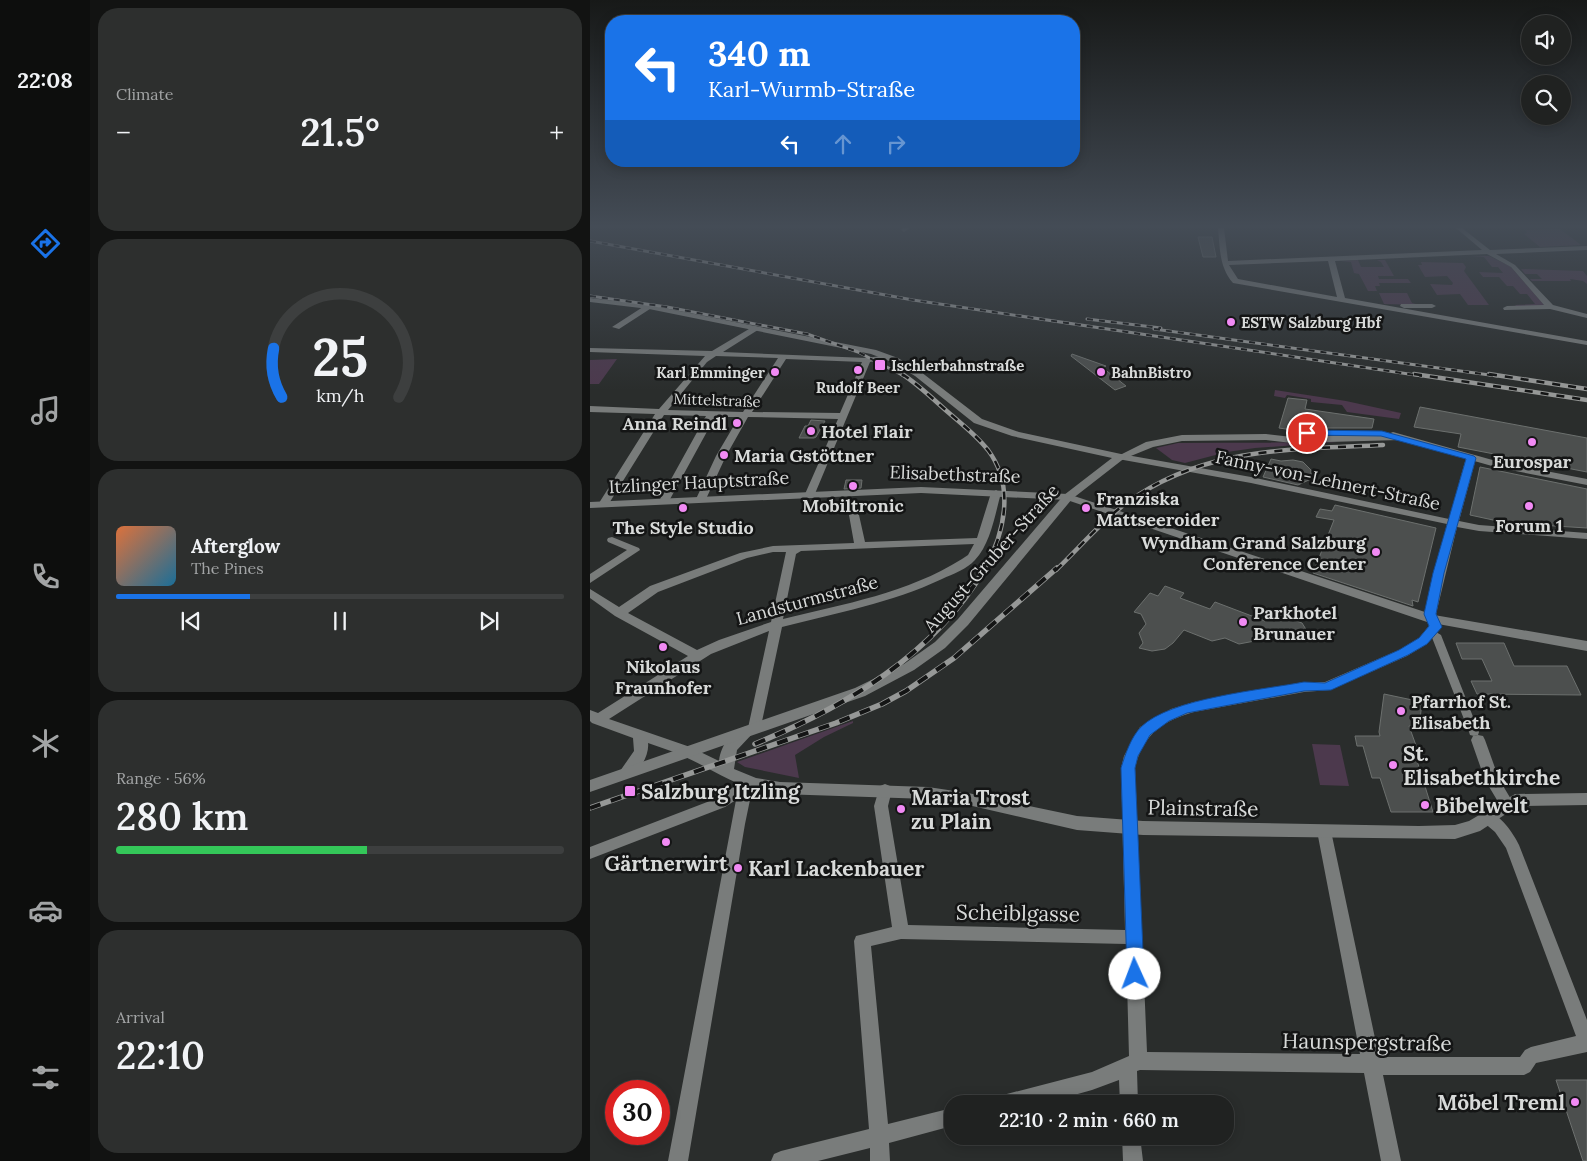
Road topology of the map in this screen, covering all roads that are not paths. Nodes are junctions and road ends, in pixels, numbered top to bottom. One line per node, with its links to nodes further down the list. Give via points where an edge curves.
1 (1233, 282): 5 (street)
2 (1337, 282): 5 (street)
3 (1527, 282): 9 (street)
4 (590, 300): 7 (street, Fanny-von-Lehnert-Straße)
5 (1342, 300): 10 (street)
6 (1432, 306): 10 (street)
7 (649, 307): 12 (street); 13 (street, Fanny-von-Lehnert-Straße)
8 (1507, 308): 9 (street)
9 (1550, 308): 11 (street)
10 (1390, 309): 14 (street)
11 (1587, 316)
12 (616, 327)
13 (757, 328): 16 (street); 18 (street, Fanny-von-Lehnert-Straße)
14 (1587, 343)
15 (590, 350): 16 (street)
16 (715, 354): 17 (street); 20 (street, via 704,360)
17 (784, 356): 18 (street); 22 (street)
18 (870, 357): 23 (street); 25 (street, Fanny-von-Lehnert-Straße, via 887,357 900,363 929,381 978,421 1016,434)
19 (590, 409): 20 (street, Mittelstraße)
20 (661, 412): 21 (street, Mittelstraße); 36 (street)
21 (712, 414): 22 (street, Mittelstraße); 35 (street)
22 (745, 414): 23 (street, Mittelstraße); 34 (street)
23 (843, 416): 32 (street)
24 (1146, 445): 25 (street, August-Gruber-Straße); 26 (street, August-Gruber-Straße, via 1182,438 1266,437 1292,440 1401,437); 27 (street, via 1146,457)
25 (1122, 457): 27 (street, Fanny-von-Lehnert-Straße); 33 (street, August-Gruber-Straße)
26 (1471, 458): 28 (street, August-Gruber-Straße); 39 (street)
27 (1151, 462): 39 (street, Fanny-von-Lehnert-Straße)
28 (1492, 463)
29 (1504, 466): 30 (street)
30 (1587, 482)
31 (996, 493): 32 (street, Elisabethstraße, via 921,490); 33 (street, Elisabethstraße); 42 (street, Landsturmstraße)
32 (810, 494): 34 (street, Itzlinger Hauptstraße)
33 (1068, 497): 48 (street, Elisabethstraße); 54 (street, August-Gruber-Straße, via 963,622 925,656 887,680 860,692)
34 (701, 499): 35 (street, Itzlinger Hauptstraße)
35 (664, 501): 36 (street, Itzlinger Hauptstraße)
36 (604, 503): 37 (street, Itzlinger Hauptstraße)
37 (590, 505)
38 (854, 515): 43 (street)
39 (1452, 523): 40 (street, Fanny-von-Lehnert-Straße); 48 (street, via 1430,614)
40 (1587, 536)
41 (612, 540): 45 (street, via 635,550)
42 (980, 540): 43 (street); 49 (street, Landsturmstraße, via 966,562 928,582 892,596)
43 (860, 545): 44 (street)
44 (798, 548): 47 (street, via 744,555 654,589); 49 (street, via 791,553)
45 (590, 579)
46 (591, 595): 47 (street)
47 (619, 613): 52 (street)
48 (1432, 619): 51 (street, Elisabethstraße); 66 (street, via 1436,627 1423,641 1326,687 1304,687 1185,708 1154,724 1137,743 1128,768)
49 (776, 625): 52 (street, Landsturmstraße, via 750,632); 54 (street)
50 (1436, 635): 56 (street)
51 (1587, 646)
52 (696, 655): 53 (street, Landsturmstraße)
53 (594, 718): 55 (street)
54 (754, 729): 57 (street, August-Gruber-Straße); 58 (street, via 734,741 728,749)
55 (638, 734): 57 (street); 59 (street, via 643,749)
56 (1476, 736): 64 (street, via 1492,780)
57 (688, 752): 58 (street, Plainstraße); 59 (street, August-Gruber-Straße)
58 (727, 773): 60 (street, Plainstraße)
59 (625, 774): 61 (street, August-Gruber-Straße)
60 (749, 783): 62 (street, Plainstraße, via 780,788); 68 (street, via 720,802); 79 (street, via 741,808)
61 (590, 786)
62 (885, 790): 66 (street, Plainstraße, via 968,799 1077,823); 69 (street, via 881,806)
63 (1587, 799): 64 (street, Plainstraße, via 1524,799 1515,800)
64 (1508, 806): 65 (street, Plainstraße)
65 (1487, 817): 67 (street, Plainstraße, via 1474,826 1455,832); 71 (street, via 1512,845)
66 (1130, 827): 67 (street, Plainstraße); 70 (street)
67 (1324, 831): 73 (street)
68 (590, 853)
69 (901, 932): 70 (street, Scheiblgasse); 77 (street, Scheiblgasse, via 862,941 878,1113)
70 (1134, 937): 72 (street)
71 (1587, 1042): 73 (street, Haunspergstraße, via 1531,1056 1524,1066)
72 (1133, 1065): 73 (street, Haunspergstraße); 74 (street, Haunspergstraße); 75 (street)
73 (1371, 1065): 83 (street)
74 (1037, 1095)
75 (1130, 1095)
76 (944, 1119): 77 (street)
77 (877, 1136): 80 (street); 81 (street)
78 (1131, 1145): 82 (street)
79 (678, 1161)
80 (781, 1161)
81 (880, 1161)
82 (1132, 1161)
83 (1391, 1161)

